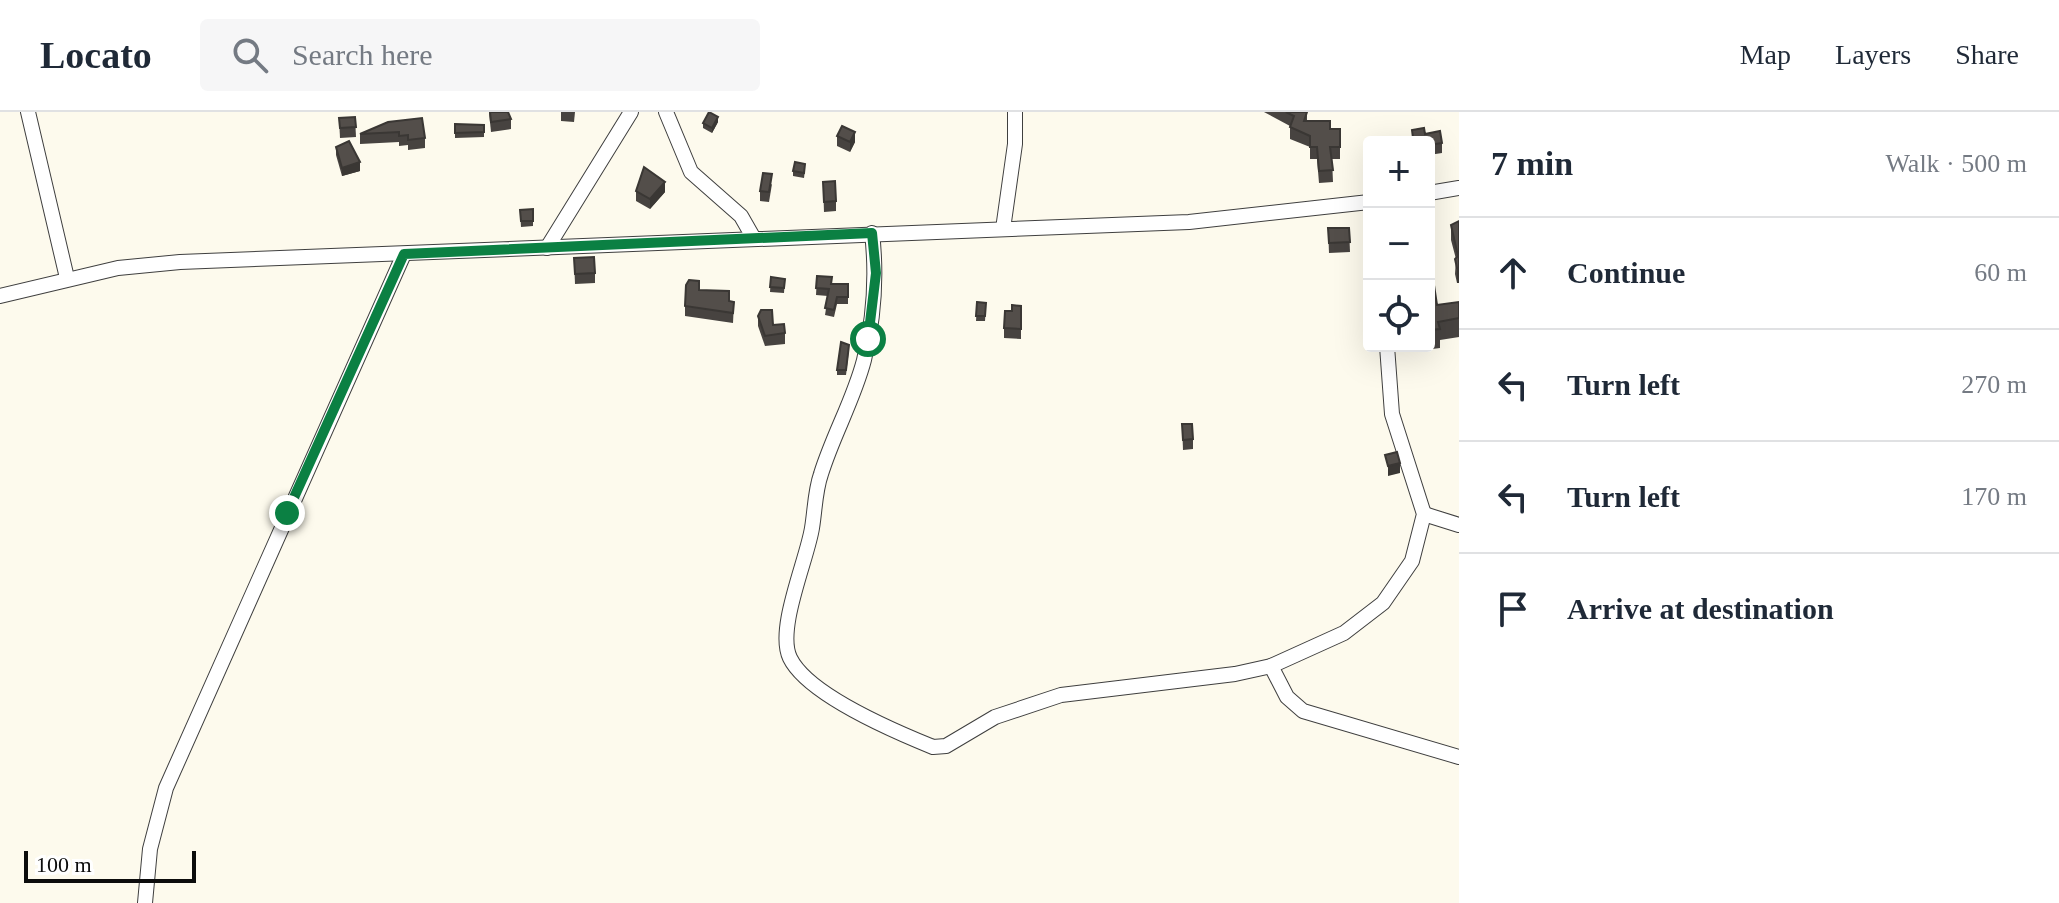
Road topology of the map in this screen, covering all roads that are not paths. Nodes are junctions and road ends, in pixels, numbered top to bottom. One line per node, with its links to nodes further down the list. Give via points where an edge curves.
1 (28, 112): 13 (street)
2 (631, 112): 11 (street)
3 (666, 112): 10 (street, via 691,172 741,216)
4 (1015, 112): 8 (street)
5 (1459, 188): 6 (street)
6 (1435, 192)
7 (1363, 203): 8 (street, via 1189,222)
8 (1003, 229): 9 (street)
9 (872, 233): 10 (street); 18 (street, via 876,273 868,339 819,478 788,623 787,649 795,667 843,702 938,748 995,717 1061,695)
10 (753, 237): 11 (street)
11 (547, 248): 12 (street)
12 (404, 254): 13 (street, via 180,262); 20 (street, via 166,788 150,849)
13 (67, 278): 14 (street)
14 (0, 296)
15 (1388, 352): 16 (street, via 1395,426)
16 (1424, 514): 17 (street); 18 (street, via 1412,561 1383,603 1344,633)
17 (1459, 525)
18 (1271, 666): 19 (street, via 1297,708)
19 (1459, 757)
20 (145, 903)

